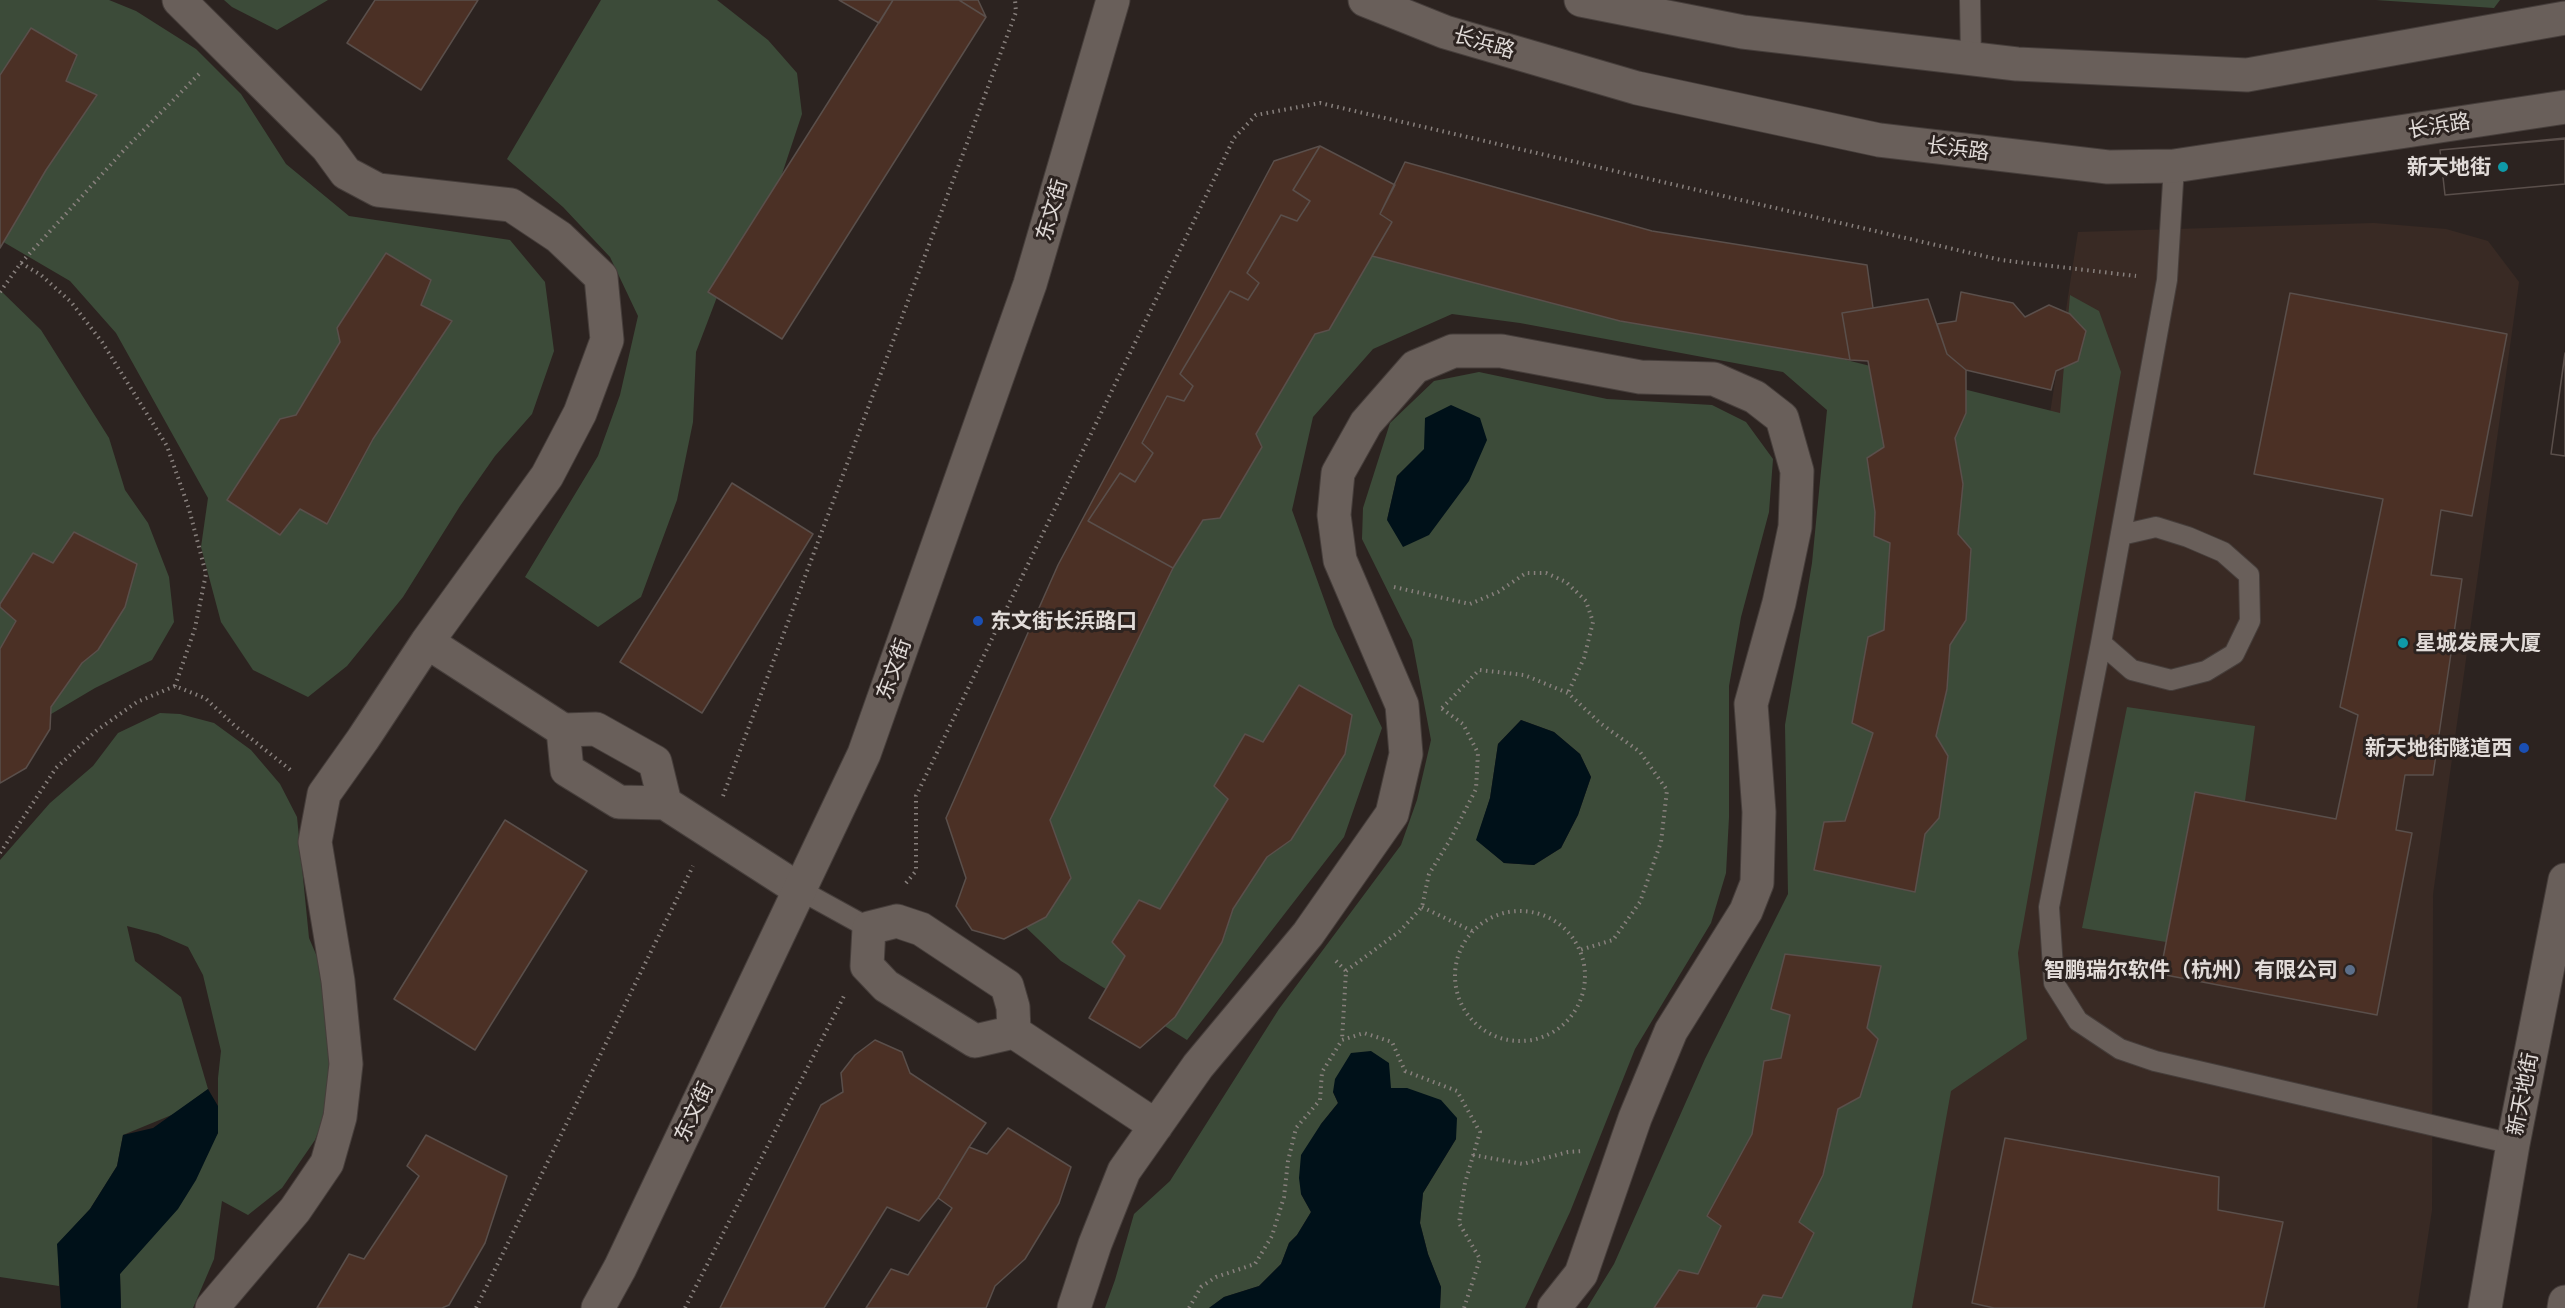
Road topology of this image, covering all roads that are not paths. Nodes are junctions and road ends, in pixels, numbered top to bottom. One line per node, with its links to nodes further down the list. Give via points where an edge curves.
1 (179, 0): 11 (street, via 327,147 346,172 378,190 511,205 559,237 600,277 607,340 580,414 547,476)
2 (1113, 0): 16 (street, 东文街, via 1030,285 864,754)
3 (1365, 0): 9 (street, 长浜路, via 1445,32 1637,88 1879,140 2108,167)
4 (1581, 0): 7 (street, via 1743,32)
5 (1970, 0): 7 (lane)
6 (2565, 18): 7 (street, via 2247,75)
7 (1971, 59)
8 (2565, 107): 9 (street, 长浜路)
9 (2174, 166): 10 (lane, via 2167,280)
10 (2121, 535): 12 (lane); 12 (lane, via 2156,527 2223,552 2249,575 2250,621 2234,654 2206,671 2171,680 2132,670)
11 (427, 642): 13 (street); 22 (street, via 324,794 315,842 338,981 346,1064 340,1117 327,1163 295,1210)
12 (2101, 643): 20 (lane, via 2049,907 2054,983 2078,1021 2120,1049 2155,1061)
13 (563, 730): 14 (street, via 596,729 655,762); 14 (street, via 567,770 619,802)
14 (664, 803): 16 (street)
15 (2565, 880): 20 (street, 新天地街)
16 (800, 890): 17 (lane); 23 (street, 东文街)
17 (869, 928): 18 (street, via 897,921 921,929 1007,986); 18 (street, via 867,966 886,986 975,1041)
18 (1014, 1032): 19 (street)
19 (1156, 1126): 24 (street, via 1124,1171); 25 (street, via 1198,1066 1308,934 1392,814 1406,754 1402,705 1340,560 1334,514 1338,473 1366,423 1415,367 1453,351 1501,351 1640,377 1714,379 1755,397 1782,418 1797,471 1795,527 1751,704 1760,812 1757,883 1746,911 1671,1031 1581,1274)
20 (2513, 1144): 26 (street, 新天地街)
21 (2565, 1302): 27 (street)
22 (212, 1308)
23 (598, 1308)
24 (1074, 1308)
25 (1554, 1308)
26 (2485, 1308)
27 (2564, 1308)

